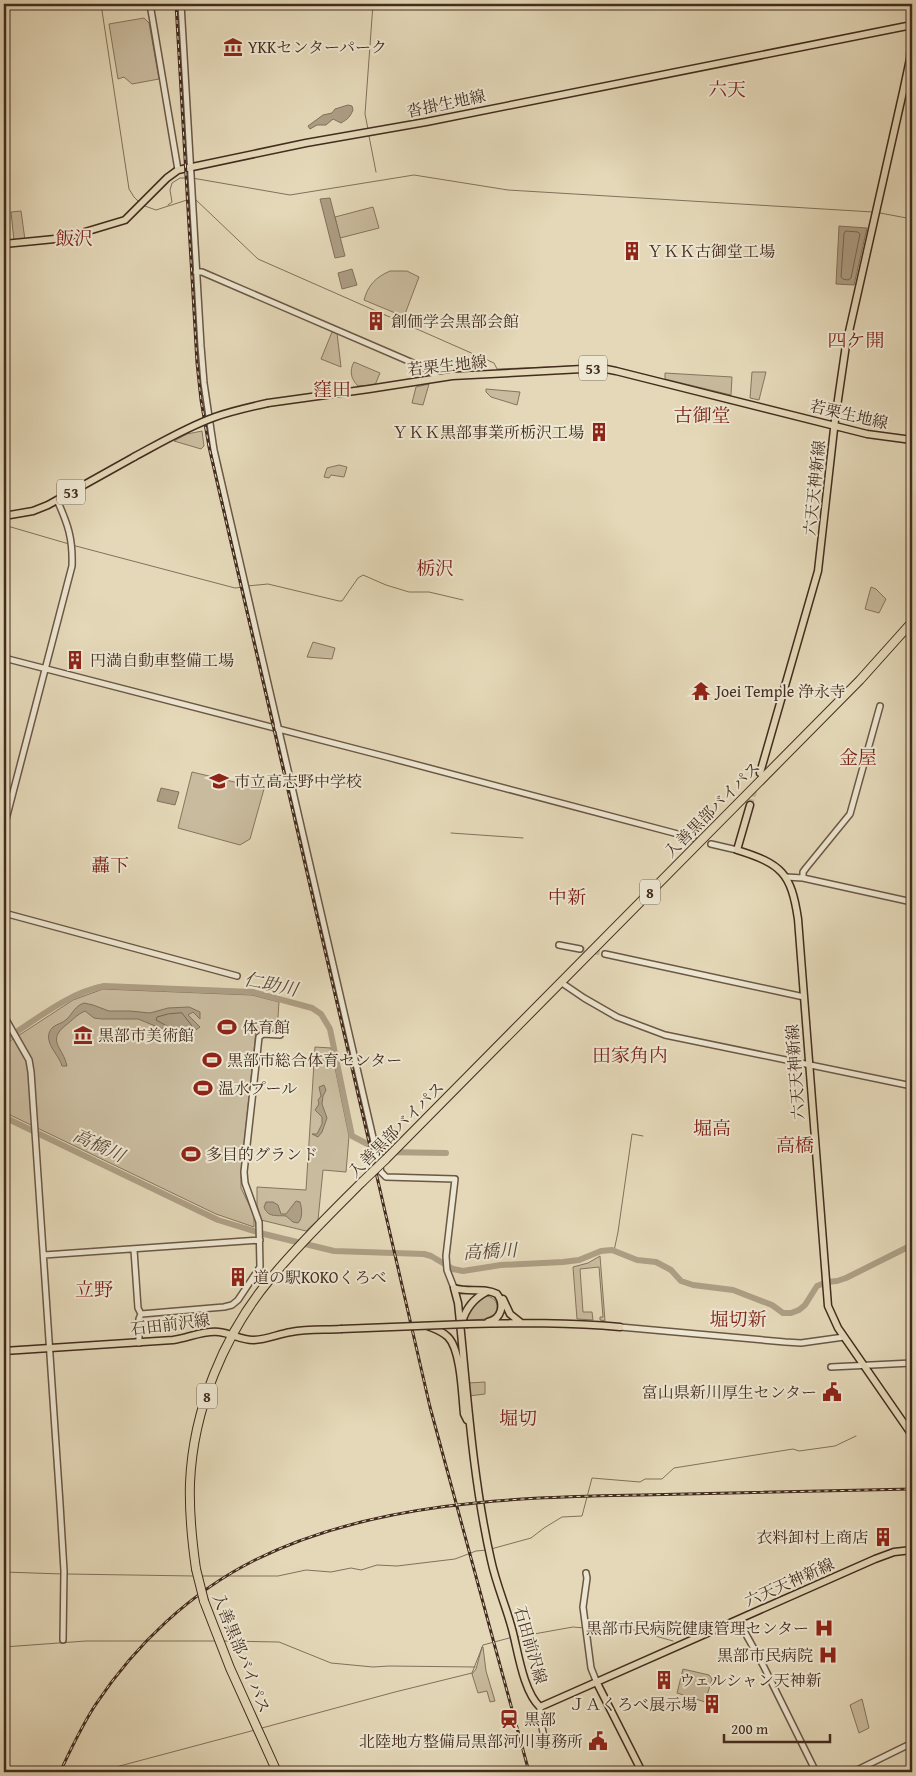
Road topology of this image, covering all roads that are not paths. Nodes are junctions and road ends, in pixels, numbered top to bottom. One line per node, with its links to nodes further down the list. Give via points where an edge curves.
1 (150, 4): 5 (street)
2 (181, 4): 4 (street)
3 (912, 25): 4 (main road, 沓掛生地線); 9 (main road, 六天天神新線, via 910,59 851,317)
4 (190, 168): 5 (main road, 沓掛生地線); 7 (street)
5 (178, 170): 6 (main road, via 125,220 49,240)
6 (4, 244)
7 (196, 272): 8 (street, via 361,340 427,369); 17 (street, via 204,384 214,450)
8 (438, 378): 9 (main road, 若栗生地線 / 53, via 601,368); 11 (main road, 若栗生地線 / 53, bridge, via 268,403 214,417)
9 (834, 426): 10 (main road, 若栗生地線 / 53); 18 (main road, 六天天神新線, via 818,570)
10 (912, 440)
11 (57, 500): 12 (main road, 若栗生地線 / 53, via 33,511); 15 (street, via 71,535 72,566)
12 (4, 516)
13 (912, 622): 32 (highway, 入善黒部バイパス / 8, via 860,680)
14 (4, 658): 15 (street)
15 (46, 669): 17 (street); 20 (street)
16 (880, 706): 25 (street, via 850,814 803,872)
17 (279, 730): 21 (street); 41 (street, via 381,1172 386,1177 455,1179 446,1261)
18 (760, 773)
19 (750, 805): 23 (main road)
20 (4, 827)
21 (693, 838)
22 (711, 844): 23 (street)
23 (737, 850): 24 (main road, via 769,863)
24 (786, 877): 25 (street); 33 (main road, 六天天神新線, via 794,895 798,919)
25 (803, 878): 26 (street)
26 (912, 902)
27 (4, 913): 31 (street)
28 (559, 945): 29 (street)
29 (580, 949)
30 (605, 954): 33 (street)
31 (237, 976)
32 (562, 983): 36 (street, via 602,1009 645,1029); 50 (highway, 入善黒部バイパス / 8, bridge, via 310,1235 265,1286)
33 (804, 997): 36 (main road, 六天天神新線)
34 (4, 1016): 40 (street, via 23,1049 31,1072)
35 (280, 1035): 38 (street, via 260,1034 244,1172 256,1209)
36 (808, 1064): 37 (street); 51 (main road, 六天天神新線, via 826,1299 834,1322)
37 (912, 1086)
38 (260, 1240): 39 (street); 44 (street, via 260,1267 232,1305)
39 (134, 1250): 40 (street); 44 (street, via 138,1308)
40 (44, 1255): 53 (street)
41 (454, 1288): 42 (main road); 47 (main road, 石田前沢線)
42 (489, 1291): 43 (main road); 47 (main road, via 469,1305)
43 (500, 1297): 45 (main road, via 510,1314); 46 (main road, 石田前沢線, via 501,1309 497,1318)
44 (142, 1314): 52 (street, via 138,1319)
45 (522, 1322): 46 (main road, 石田前沢線); 49 (main road, 石田前沢線)
46 (477, 1324): 47 (main road, 石田前沢線)
47 (464, 1325): 48 (main road, 石田前沢線, bridge); 58 (main road, 石田前沢線)
48 (428, 1326): 50 (main road, 石田前沢線, bridge, via 293,1332 252,1340); 58 (main road, 石田前沢線, via 440,1331 454,1345 464,1414)
49 (620, 1327): 51 (street, via 801,1343)
50 (232, 1336): 52 (main road, 石田前沢線, via 210,1332 186,1339); 68 (highway, 入善黒部バイパス / 8, bridge, via 219,1362 201,1415 190,1481 190,1515 196,1569 204,1600)
51 (844, 1337): 56 (main road, 六天天神新線)
52 (139, 1343): 53 (main road, 石田前沢線)
53 (50, 1348): 54 (main road, 石田前沢線); 63 (street, via 64,1571)
54 (4, 1351)
55 (912, 1363): 56 (street)
56 (864, 1366): 57 (street); 59 (main road, 六天天神新線)
57 (831, 1368)
58 (471, 1428): 65 (main road, 石田前沢線, via 491,1561 532,1698)
59 (912, 1435)
60 (912, 1550): 62 (main road, 六天天神新線, via 875,1559)
61 (586, 1574): 64 (street, via 584,1607 591,1668)
62 (738, 1620): 64 (main road, 六天天神新線); 70 (street)
63 (63, 1640)
64 (597, 1683): 65 (main road, 石田前沢線); 69 (main road)
65 (540, 1707): 67 (street)
66 (912, 1742): 71 (street)
67 (546, 1745)
68 (277, 1772)
69 (642, 1772)
70 (816, 1772)
71 (853, 1772)

